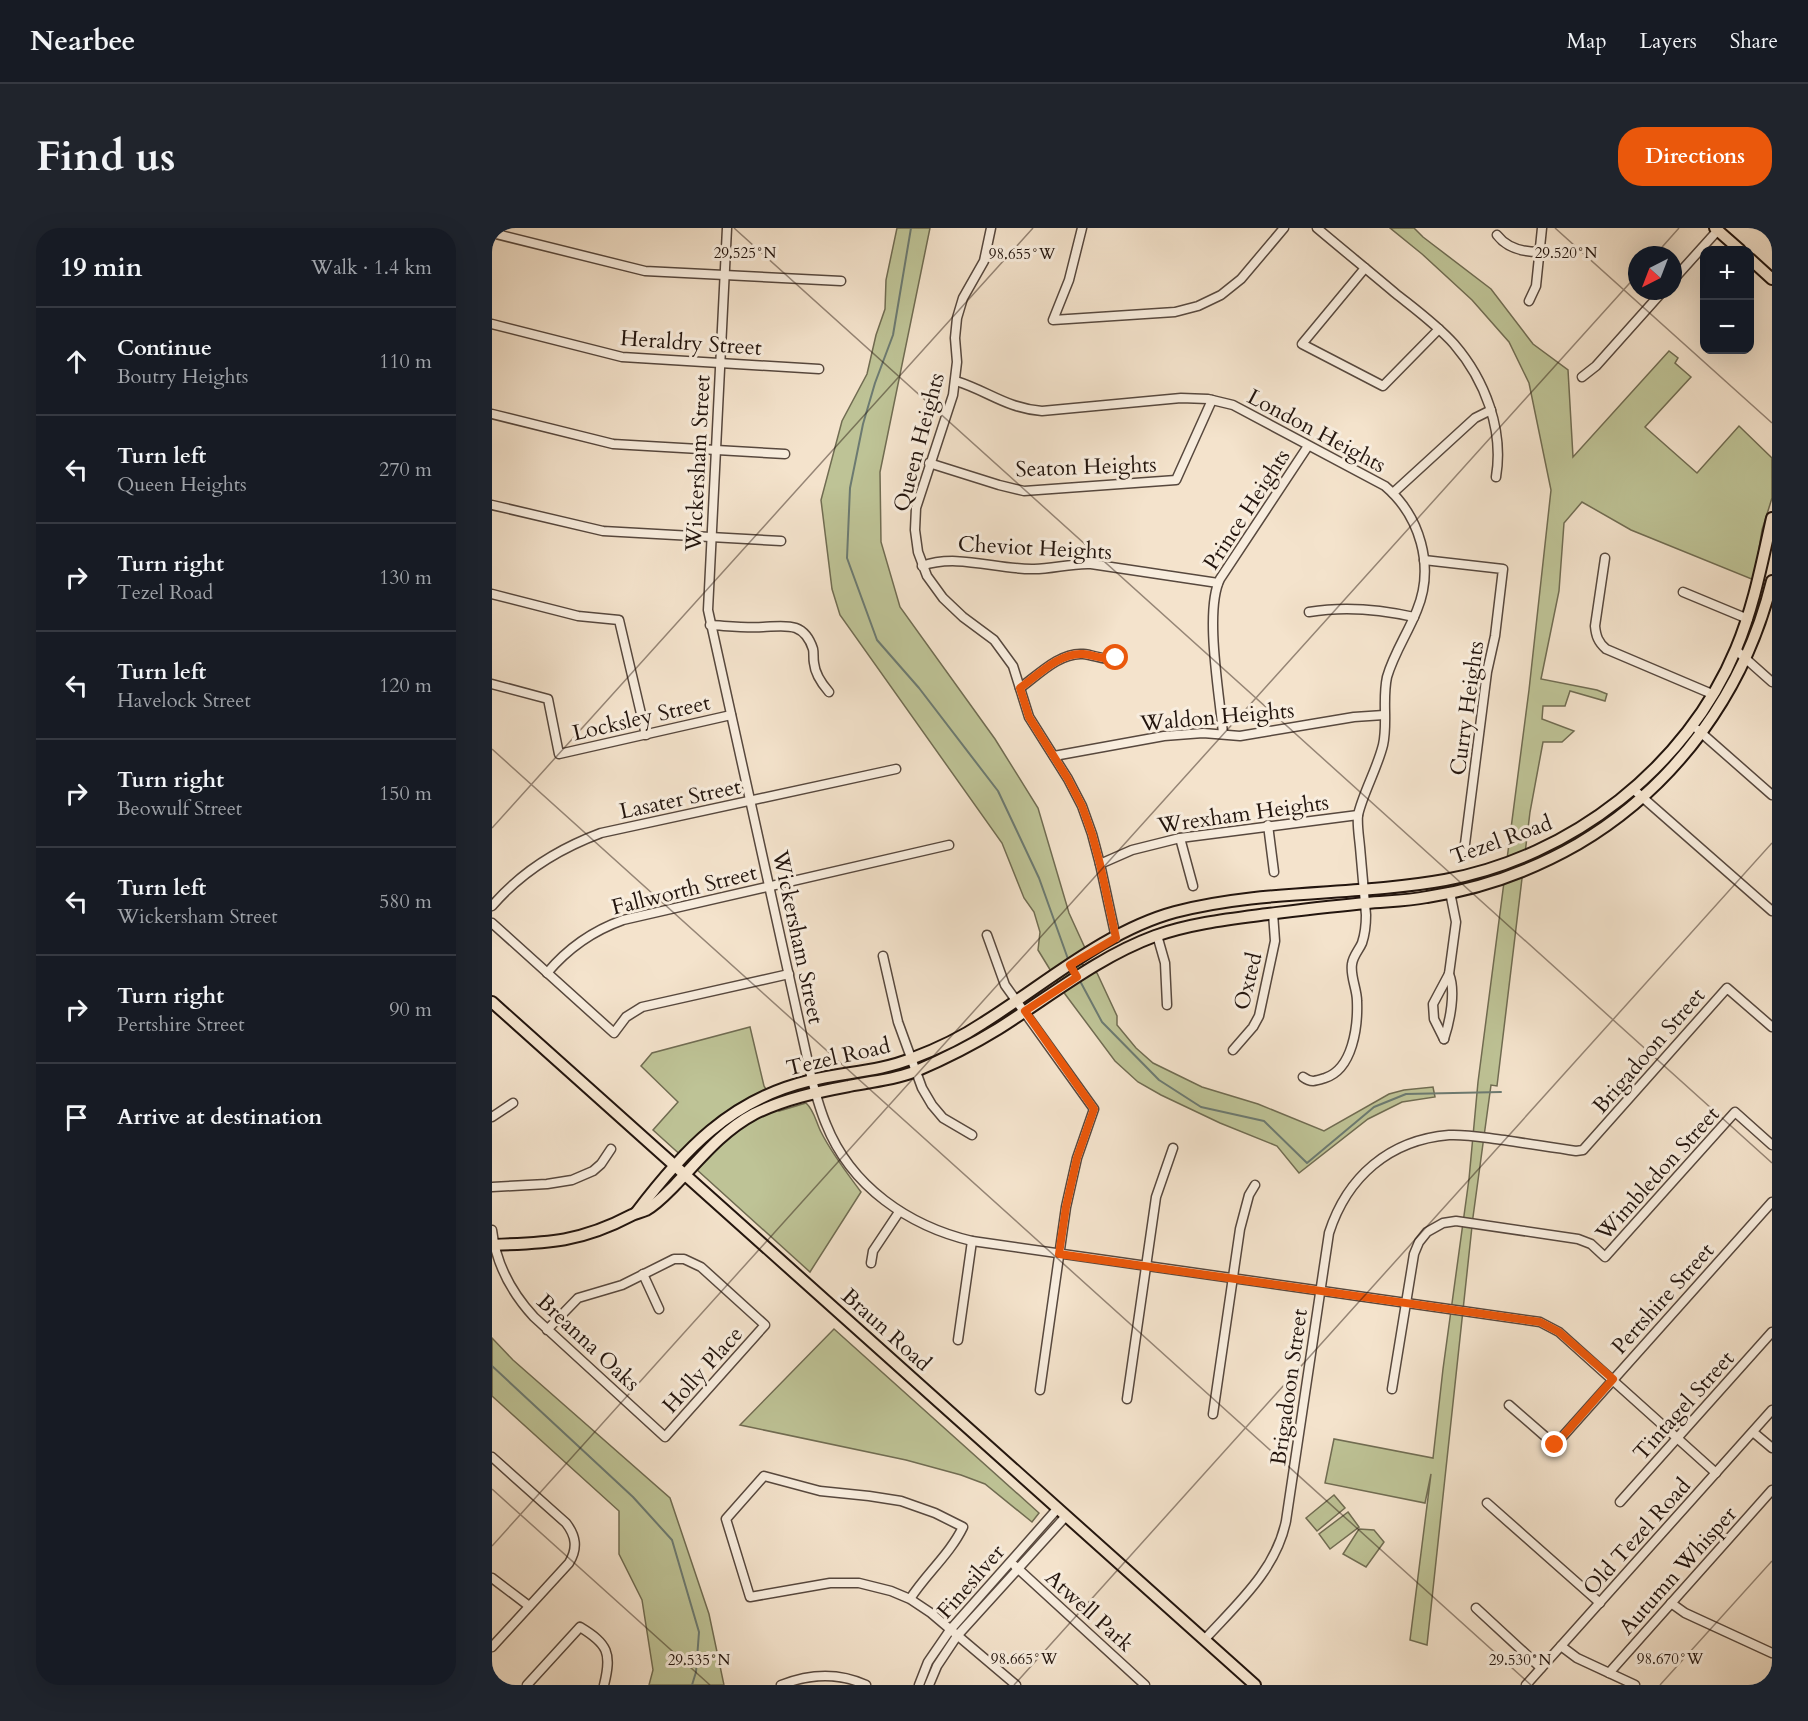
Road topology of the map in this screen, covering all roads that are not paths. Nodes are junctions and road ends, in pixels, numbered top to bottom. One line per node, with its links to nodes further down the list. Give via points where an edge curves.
1 (727, 228): 15 (street, Wickersham Street)
2 (991, 228): 25 (street, Queen Heights, via 984,261 963,298 957,318)
3 (1082, 228): 4 (street, via 1069,280 1053,321 1175,312 1198,306 1241,279)
4 (1284, 228)
5 (1317, 228): 13 (street)
6 (1542, 228): 11 (street)
7 (1717, 229): 10 (main road); 14 (street)
8 (492, 233): 15 (street, via 627,268)
9 (1497, 235): 11 (street, via 1510,247)
10 (1736, 246)
11 (1539, 252): 19 (street, via 1536,286)
12 (1754, 263): 16 (main road)
13 (1365, 268): 21 (street); 21 (street, via 1302,344 1383,386)
14 (1682, 270)
15 (725, 274): 17 (street); 22 (street, Wickersham Street)
16 (1772, 279)
17 (841, 281)
18 (1655, 300): 24 (street)
19 (1529, 301)
20 (492, 324): 22 (street, Heraldry Street, via 622,357)
21 (1439, 329): 27 (street, via 1475,373)
22 (720, 363): 23 (street, Heraldry Street); 30 (street, Wickersham Street)
23 (819, 369)
24 (1582, 377)
25 (956, 381): 26 (street, London Heights, via 1007,404 1042,411 1181,398); 32 (street, Queen Heights)
26 (1212, 400): 29 (street, London Heights, via 1244,410); 32 (street, Seaton Heights, via 1176,480 1023,491)
27 (1491, 410): 33 (street, via 1498,443); 34 (street, via 1475,418)
28 (492, 414): 30 (street, via 613,444)
29 (1308, 446): 34 (street, London Heights, via 1366,474); 43 (street, Prince Heights)
30 (715, 451): 31 (street); 37 (street, Wickersham Street)
31 (785, 454)
32 (929, 463): 41 (street, Queen Heights, via 915,520)
33 (1496, 477)
34 (1393, 493): 40 (street, London Heights, via 1414,522)
35 (492, 505): 37 (street, via 603,531)
36 (1772, 518): 48 (main road, Tezel Road)
37 (711, 538): 38 (street); 49 (street, Wickersham Street, via 707,600)
38 (781, 542)
39 (1605, 558): 57 (street, via 1595,626 1601,645)
40 (1424, 560): 47 (street, London Heights, via 1423,590); 73 (street, Curry Heights, via 1503,569)
41 (922, 566): 43 (street, Cheviot Heights, via 944,560 1033,569 1079,563); 55 (street, Queen Heights, via 943,598 1001,648 1013,666)
42 (1772, 581): 52 (main road, Tezel Road)
43 (1218, 583): 61 (street, Prince Heights, via 1213,627)
44 (1683, 592): 48 (street)
45 (492, 594): 63 (street, via 578,616 620,620)
46 (1309, 612): 47 (street, via 1365,609)
47 (1414, 617): 59 (street, London Heights, via 1387,678)
48 (1748, 619): 50 (main road, Tezel Road)
49 (710, 625): 56 (street, via 778,625 800,630 814,650 814,665); 58 (street, Wickersham Street)
50 (1736, 650): 52 (street); 57 (main road, Tezel Road)
51 (1116, 658): 55 (street, via 1068,656)
52 (1745, 658): 53 (street); 62 (main road, Tezel Road)
53 (1772, 682)
54 (492, 684): 63 (street, Locksley Street, via 548,699 559,754)
55 (1020, 688): 64 (street, Queen Heights, via 1029,717)
56 (829, 692)
57 (1712, 694): 60 (main road, Tezel Road)
58 (731, 715): 63 (street, Locksley Street); 68 (street, Wickersham Street)
59 (1384, 715): 61 (street, Waldon Heights, via 1240,736); 69 (street, London Heights, via 1383,744)
60 (1692, 725): 62 (street); 66 (main road, Tezel Road)
61 (1223, 734): 64 (street, Waldon Heights, via 1186,733)
62 (1702, 734): 66 (main road, Tezel Road, via 1673,769); 67 (street)
63 (646, 735)
64 (1054, 756): 74 (street, Queen Heights, via 1081,804)
65 (896, 769): 68 (street, Lasater Street)
66 (1638, 793): 78 (main road, Tezel Road, via 1530,854 1446,880); 79 (main road, Tezel Road, via 1599,830 1551,858 1485,885); 82 (street)
67 (1772, 795)
68 (751, 801): 76 (street, Wickersham Street); 81 (street, Lasater Street, via 579,841 537,864)
69 (1358, 815): 70 (street, Wrexham Heights); 78 (street, London Heights)
70 (1268, 825): 71 (street, Wrexham Heights); 75 (street)
71 (1180, 838): 74 (street, Wrexham Heights, via 1132,850); 77 (street)
72 (949, 845): 76 (street, Fallworth Street)
73 (1464, 852)
74 (1100, 864): 87 (street, Queen Heights)
75 (1275, 872)
76 (770, 886): 90 (street, Fallworth Street, via 608,925 575,945); 91 (street, Wickersham Street)
77 (1193, 886)
78 (1363, 890): 80 (street, London Heights); 87 (main road, Tezel Road, via 1210,905 1172,913)
79 (1450, 892): 80 (main road, Tezel Road); 92 (street, via 1456,922)
80 (1365, 903): 83 (main road, Tezel Road); 102 (street, London Heights, via 1366,929 1352,966 1357,1003 1349,1054 1329,1077 1314,1082)
81 (492, 906)
82 (1772, 911)
83 (1273, 913): 86 (main road, Tezel Road); 99 (street, Oxted, via 1275,941 1259,1016)
84 (492, 923): 90 (street)
85 (987, 935): 94 (street, via 1002,979)
86 (1157, 935): 93 (main road, Tezel Road); 96 (street, via 1165,963)
87 (1116, 938): 89 (main road, Tezel Road)
88 (883, 956): 100 (street)
89 (1070, 965): 93 (street); 94 (main road, Tezel Road)
90 (548, 973): 91 (street, via 614,1034 626,1017 642,1007)
91 (789, 974): 103 (street, Wickersham Street)
92 (1449, 974): 92 (street, via 1433,1004 1434,1019 1444,1039 1454,985)
93 (1077, 977): 97 (main road, Tezel Road)
94 (1017, 1001): 97 (street); 100 (main road, Tezel Road, via 979,1026)
95 (492, 1002): 111 (main road, Braun Road)
96 (1167, 1005)
97 (1025, 1011): 101 (main road, Tezel Road, via 981,1039); 121 (street, via 1094,1109 1077,1158)
98 (1772, 1027): 126 (street, Brigadoon Street, via 1727,988 1583,1149 1450,1135 1419,1141 1375,1163 1339,1205 1329,1233)
99 (1233, 1050)
100 (911, 1059): 101 (street); 103 (main road, Tezel Road)
101 (916, 1071): 104 (main road, Tezel Road); 107 (street, via 932,1105 950,1123)
102 (1303, 1077)
103 (812, 1080): 104 (street, Wickersham Street); 111 (main road, Tezel Road, via 786,1087 737,1110 700,1138)
104 (816, 1093): 112 (main road, Tezel Road, via 753,1115 723,1136); 116 (street, Wickersham Street, via 827,1126 844,1157 865,1183)
105 (513, 1103): 106 (street)
106 (492, 1117)
107 (972, 1135)
108 (1772, 1145): 127 (street, Wimbledon Street, via 1735,1112 1605,1257 1591,1244 1578,1239 1456,1221 1443,1223 1427,1232 1415,1250)
109 (1173, 1148): 123 (street, via 1156,1197)
110 (611, 1149): 114 (street, via 593,1171 572,1180)
111 (675, 1164): 112 (main road, Braun Road); 117 (main road, Tezel Road)
112 (685, 1174): 117 (main road, Tezel Road, via 661,1199); 148 (main road, Braun Road)
113 (1255, 1185): 125 (street, via 1243,1213)
114 (492, 1187)
115 (1772, 1202): 132 (street, Pertshire Street)
116 (899, 1212): 119 (street, Wickersham Street, via 934,1230); 122 (street, via 873,1251)
117 (636, 1213): 120 (main road, Tezel Road, via 573,1239)
118 (492, 1230): 120 (street, Breanna Oaks)
119 (972, 1241): 121 (street, Wickersham Street); 131 (street)
120 (493, 1245): 129 (street, Breanna Oaks, via 510,1286)
121 (1059, 1254): 123 (street, Wickersham Street); 134 (street)
122 (871, 1263)
123 (1145, 1266): 125 (street, Wickersham Street); 135 (street)
124 (643, 1275): 128 (street); 129 (street, via 578,1298); 140 (street, Holly Place, via 674,1259 693,1262 765,1325)
125 (1232, 1279): 126 (street, Wickersham Street); 138 (street)
126 (1319, 1291): 127 (street, Wickersham Street); 158 (street, Brigadoon Street, via 1280,1544 1263,1574)
127 (1406, 1302): 132 (street, Wickersham Street, via 1540,1322 1559,1332); 133 (street)
128 (659, 1309)
129 (547, 1330): 140 (street, Breanna Oaks)
130 (1772, 1332): 141 (street, Tintagel Street)
131 (958, 1340)
132 (1613, 1379): 136 (street, Pertshire Street, via 1555,1445); 141 (street, Wickersham Street)
133 (1392, 1389)
134 (1040, 1390)
135 (1127, 1399)
136 (1509, 1405)
137 (1772, 1410): 139 (street, Old Tezel Road)
138 (1213, 1414)
139 (1753, 1432): 142 (street); 144 (street, Old Tezel Road)
140 (665, 1437)
141 (1678, 1438): 144 (street, Wickersham Street); 146 (street, Tintagel Street)
142 (1772, 1448)
143 (492, 1456): 155 (street, via 566,1523 574,1537 569,1563)
144 (1716, 1473): 153 (street, Old Tezel Road)
145 (1772, 1490): 154 (street, Autumn Whisper)
146 (1620, 1502)
147 (1487, 1503): 153 (street)
148 (1062, 1512): 149 (street, Finesilver); 150 (street, Finesilver); 158 (main road, Braun Road)
149 (1010, 1562): 150 (street, Atwell Park); 157 (street, Finesilver)
150 (1017, 1569): 157 (street, Finesilver); 171 (street, Atwell Park)
151 (492, 1578): 155 (street)
152 (910, 1599): 152 (street, via 963,1527 901,1502 820,1491 764,1476 726,1519 750,1597 846,1582); 157 (street)
153 (1600, 1603): 159 (street, Old Tezel Road)
154 (1671, 1603): 161 (street); 163 (street, Autumn Whisper)
155 (529, 1606): 160 (street)
156 (1476, 1608): 162 (street)
157 (954, 1633): 168 (street, Finesilver, via 928,1662); 169 (street, Finesilver); 170 (street)
158 (1205, 1640): 172 (main road, Braun Road)
159 (1561, 1646): 162 (street, Old Tezel Road); 163 (street)
160 (492, 1647)
161 (1772, 1653)
162 (1541, 1668): 173 (street, Old Tezel Road)
163 (1608, 1673): 174 (street)
164 (528, 1685): 165 (street, via 580,1627 607,1650 609,1663)
165 (604, 1685)
166 (781, 1685): 167 (street, via 818,1676 847,1678)
167 (866, 1685)
168 (919, 1685)
169 (929, 1685)
170 (1017, 1685)
171 (1145, 1685)
172 (1256, 1685)
173 (1526, 1685)
174 (1635, 1685)

